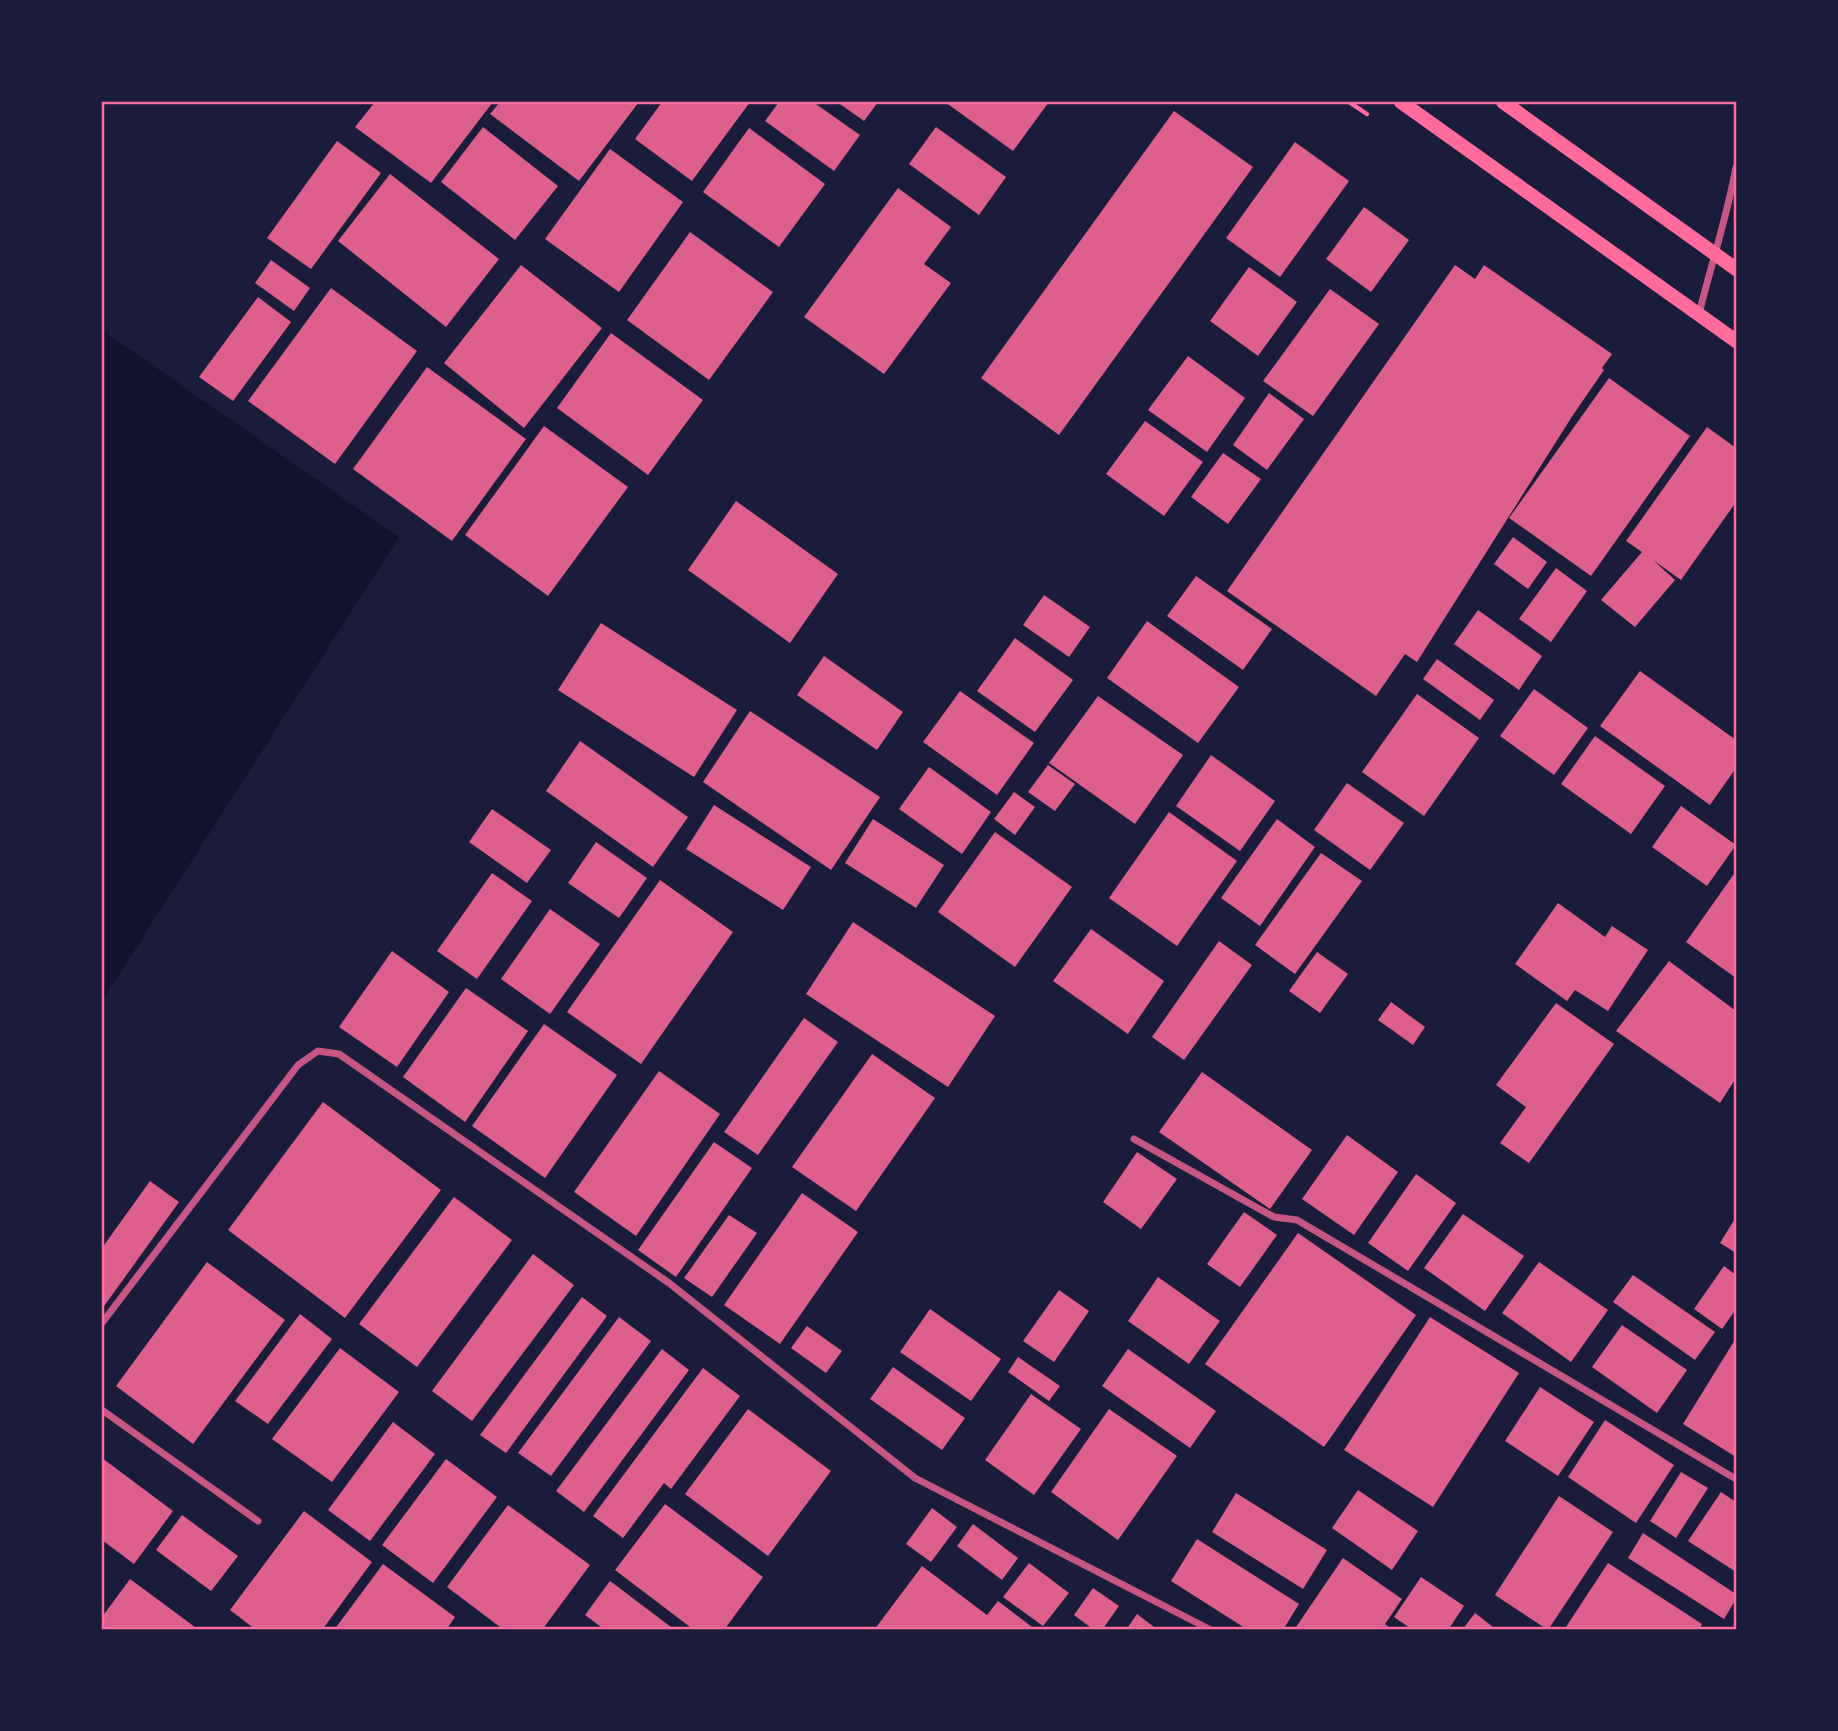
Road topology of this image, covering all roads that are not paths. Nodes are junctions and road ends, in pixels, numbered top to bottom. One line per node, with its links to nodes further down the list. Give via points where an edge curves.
1 (1401, 102): 6 (main road)
2 (1503, 102): 4 (main road)
3 (1737, 167): 4 (street)
4 (1714, 253): 5 (main road); 6 (street)
5 (1737, 269)
6 (1699, 314): 7 (main road)
7 (1737, 341)
8 (1134, 1139): 11 (street, via 1275,1217 1297,1220)
9 (102, 1323): 13 (street, via 298,1065 318,1051 339,1054 669,1283 915,1478)
10 (102, 1410): 12 (street)
11 (1737, 1479)
12 (258, 1521)
13 (1211, 1629)

